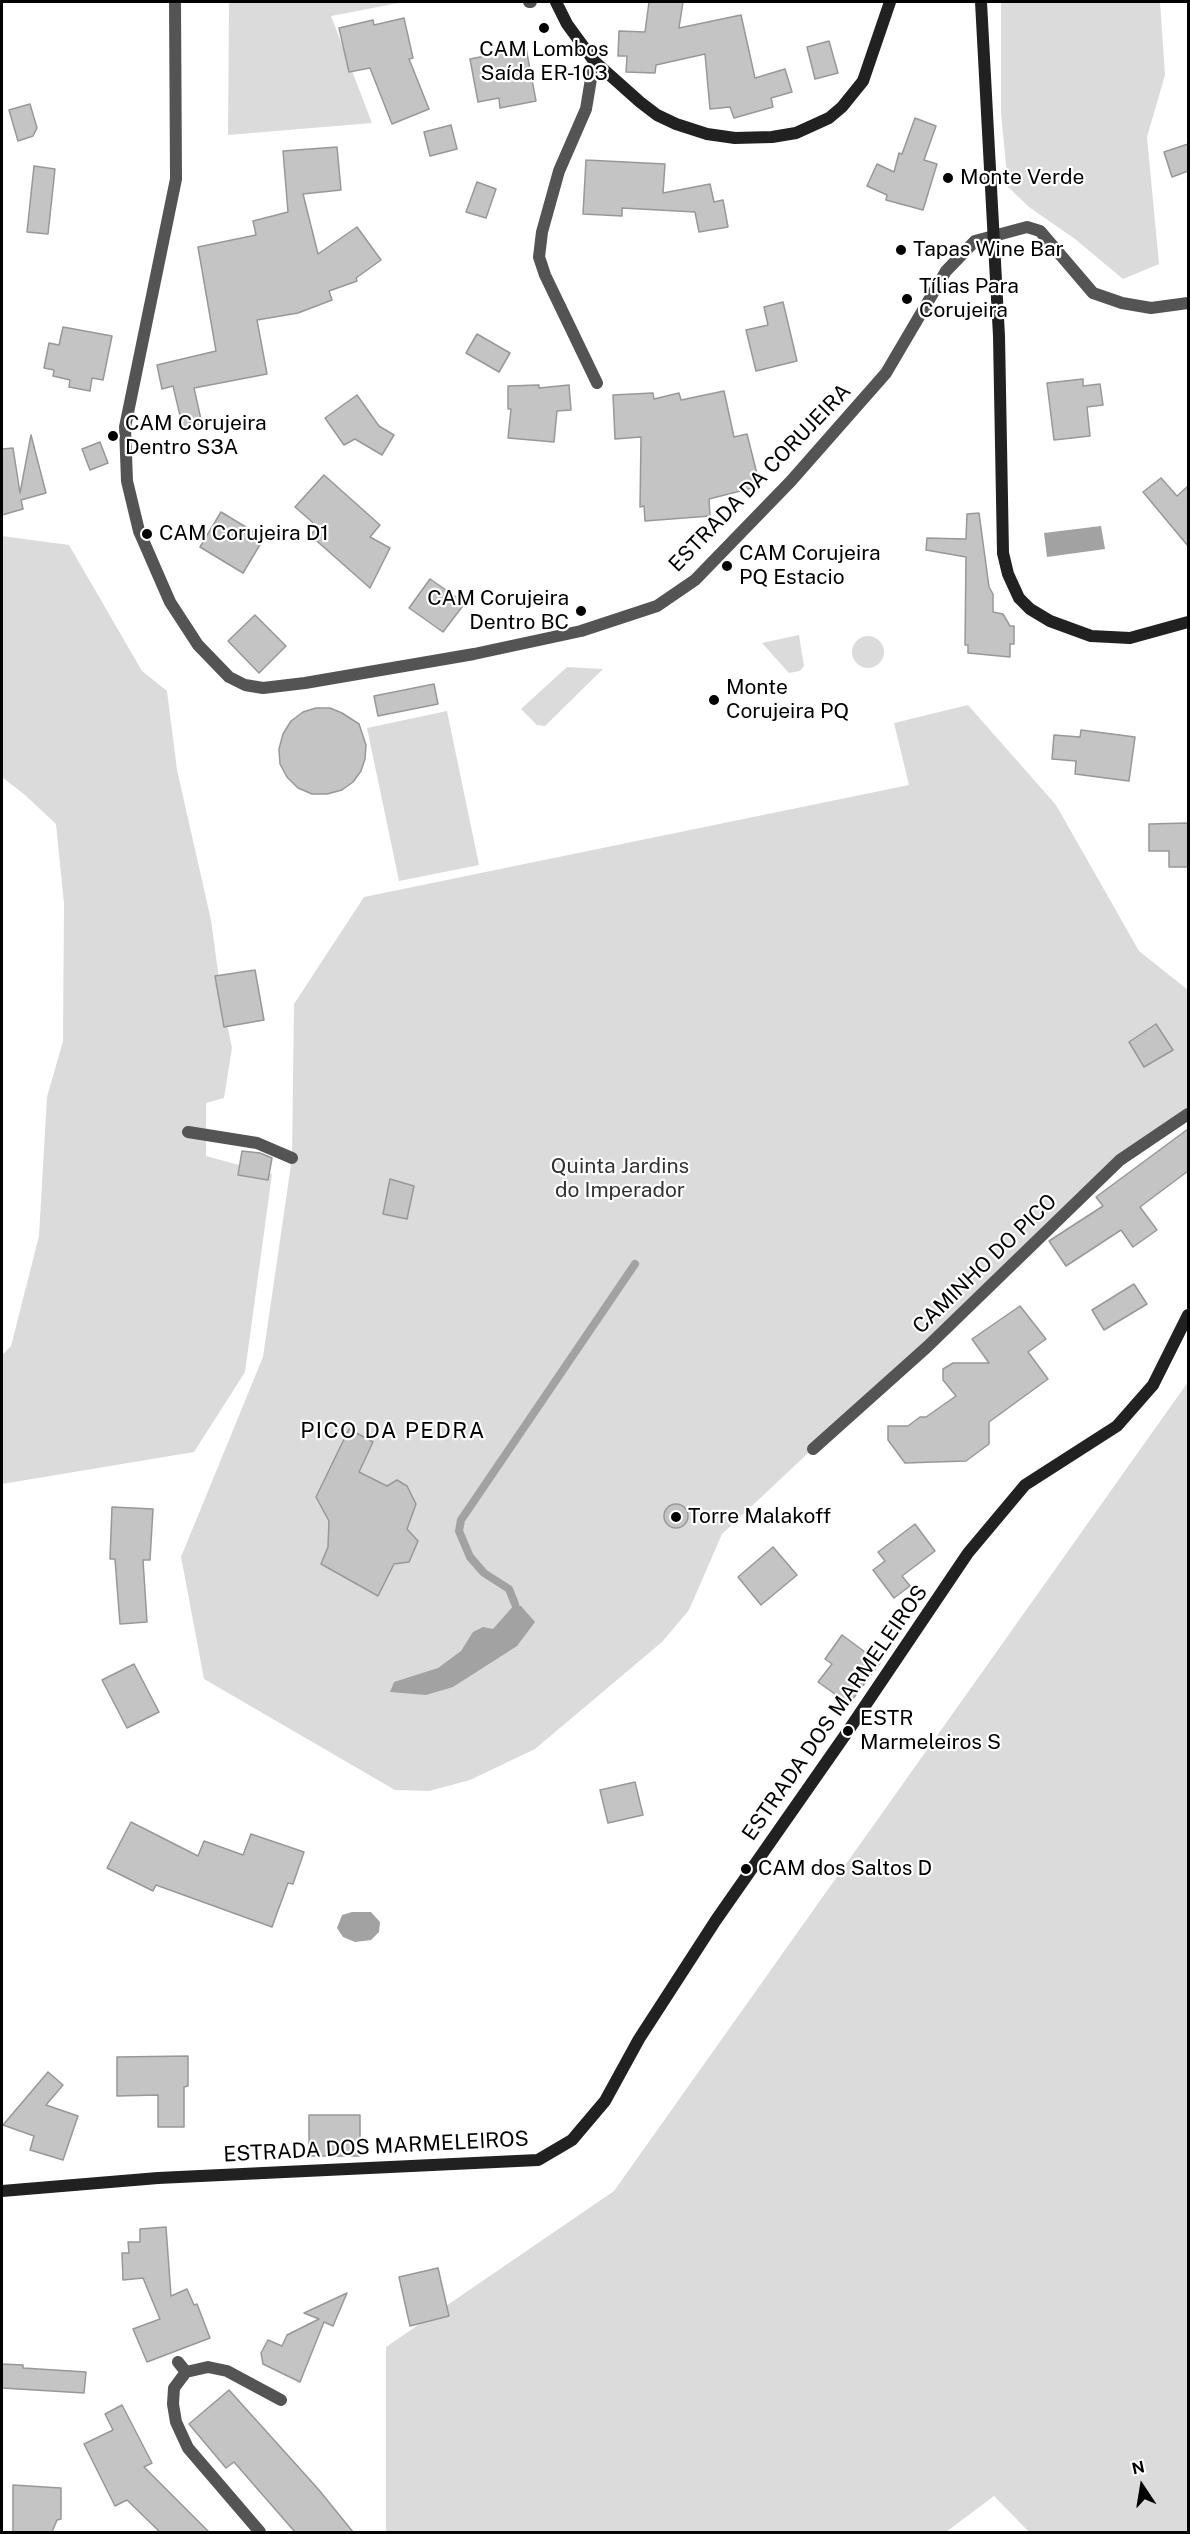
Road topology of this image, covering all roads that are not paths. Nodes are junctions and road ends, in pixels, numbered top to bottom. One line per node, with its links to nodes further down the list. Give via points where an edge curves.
1 (175, 2): 6 (street, ESTRADA DA CORUJEIRA, via 176,179 126,427 125,455 139,531 170,602 198,645 229,677 245,685 263,688 294,684 474,654 580,631 657,606 695,580 791,481 886,373 946,271 975,241)
2 (556, 2): 5 (main road)
3 (890, 2): 5 (main road, via 863,81 854,95 829,118 796,133 735,138 676,124 640,102)
4 (981, 2): 6 (main road)
5 (594, 61): 8 (street, via 586,109 559,171 539,257)
6 (993, 235): 7 (street, ESTRADA DA CORUJEIRA, via 1027,227 1040,231 1093,293 1151,308); 9 (main road, via 1003,553 1019,598 1050,621 1107,638 1130,638)
7 (1188, 303)
8 (597, 383)
9 (1188, 622)
10 (1188, 1114): 14 (street, CAMINHO DO PICO, via 1120,1160 927,1347)
11 (188, 1131): 12 (street, via 257,1143)
12 (292, 1158)
13 (1188, 1315): 15 (main road, ESTRADA DOS MARMELEIROS, via 1153,1385 1117,1426 1025,1485 968,1553 716,1920 604,2101 572,2140 538,2160 158,2178)
14 (813, 1449)
15 (2, 2191)
16 (281, 2400): 17 (street, via 227,2371 208,2367 182,2367 174,2388 176,2422 188,2448)
17 (260, 2532)

